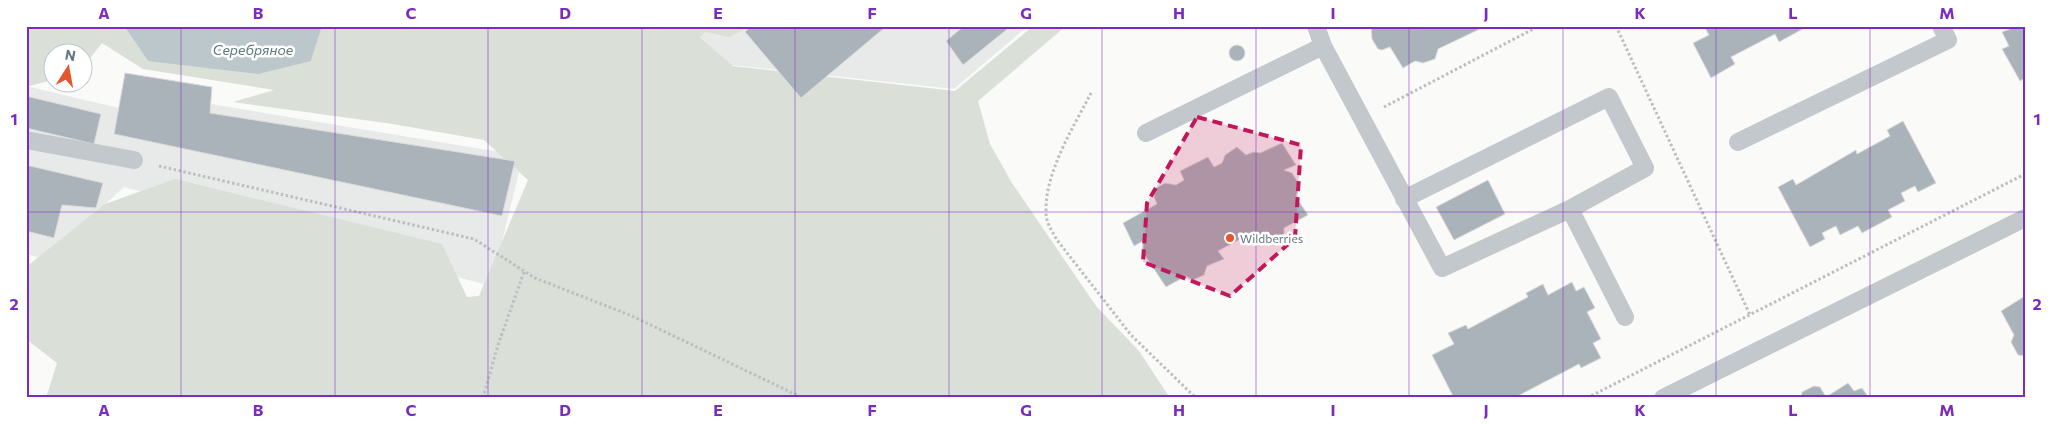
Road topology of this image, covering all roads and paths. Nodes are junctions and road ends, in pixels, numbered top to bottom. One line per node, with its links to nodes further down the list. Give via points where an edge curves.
1 (1316, 26): 5 (lane)
2 (1539, 26): 7 (path)
3 (1616, 26): 17 (path)
4 (1941, 26): 10 (lane, via 1948,40)
5 (1323, 46): 7 (lane); 8 (lane)
6 (1090, 93): 21 (path, via 1054,169 1046,212 1048,224 1131,335)
7 (1362, 118): 13 (lane)
8 (1146, 133)
9 (26, 140): 11 (lane)
10 (1738, 142)
11 (134, 160): 16 (path, via 474,239)
12 (2025, 174): 17 (path)
13 (1404, 199): 14 (lane, via 1442,268); 14 (lane, via 1609,97 1645,168)
14 (1570, 209): 18 (lane)
15 (2025, 218): 23 (lane)
16 (524, 272): 19 (path); 20 (path, via 632,316)
17 (1750, 315): 22 (path)
18 (1625, 316)
19 (483, 398)
20 (803, 398)
21 (1196, 398)
22 (1587, 398)
23 (1663, 398)

